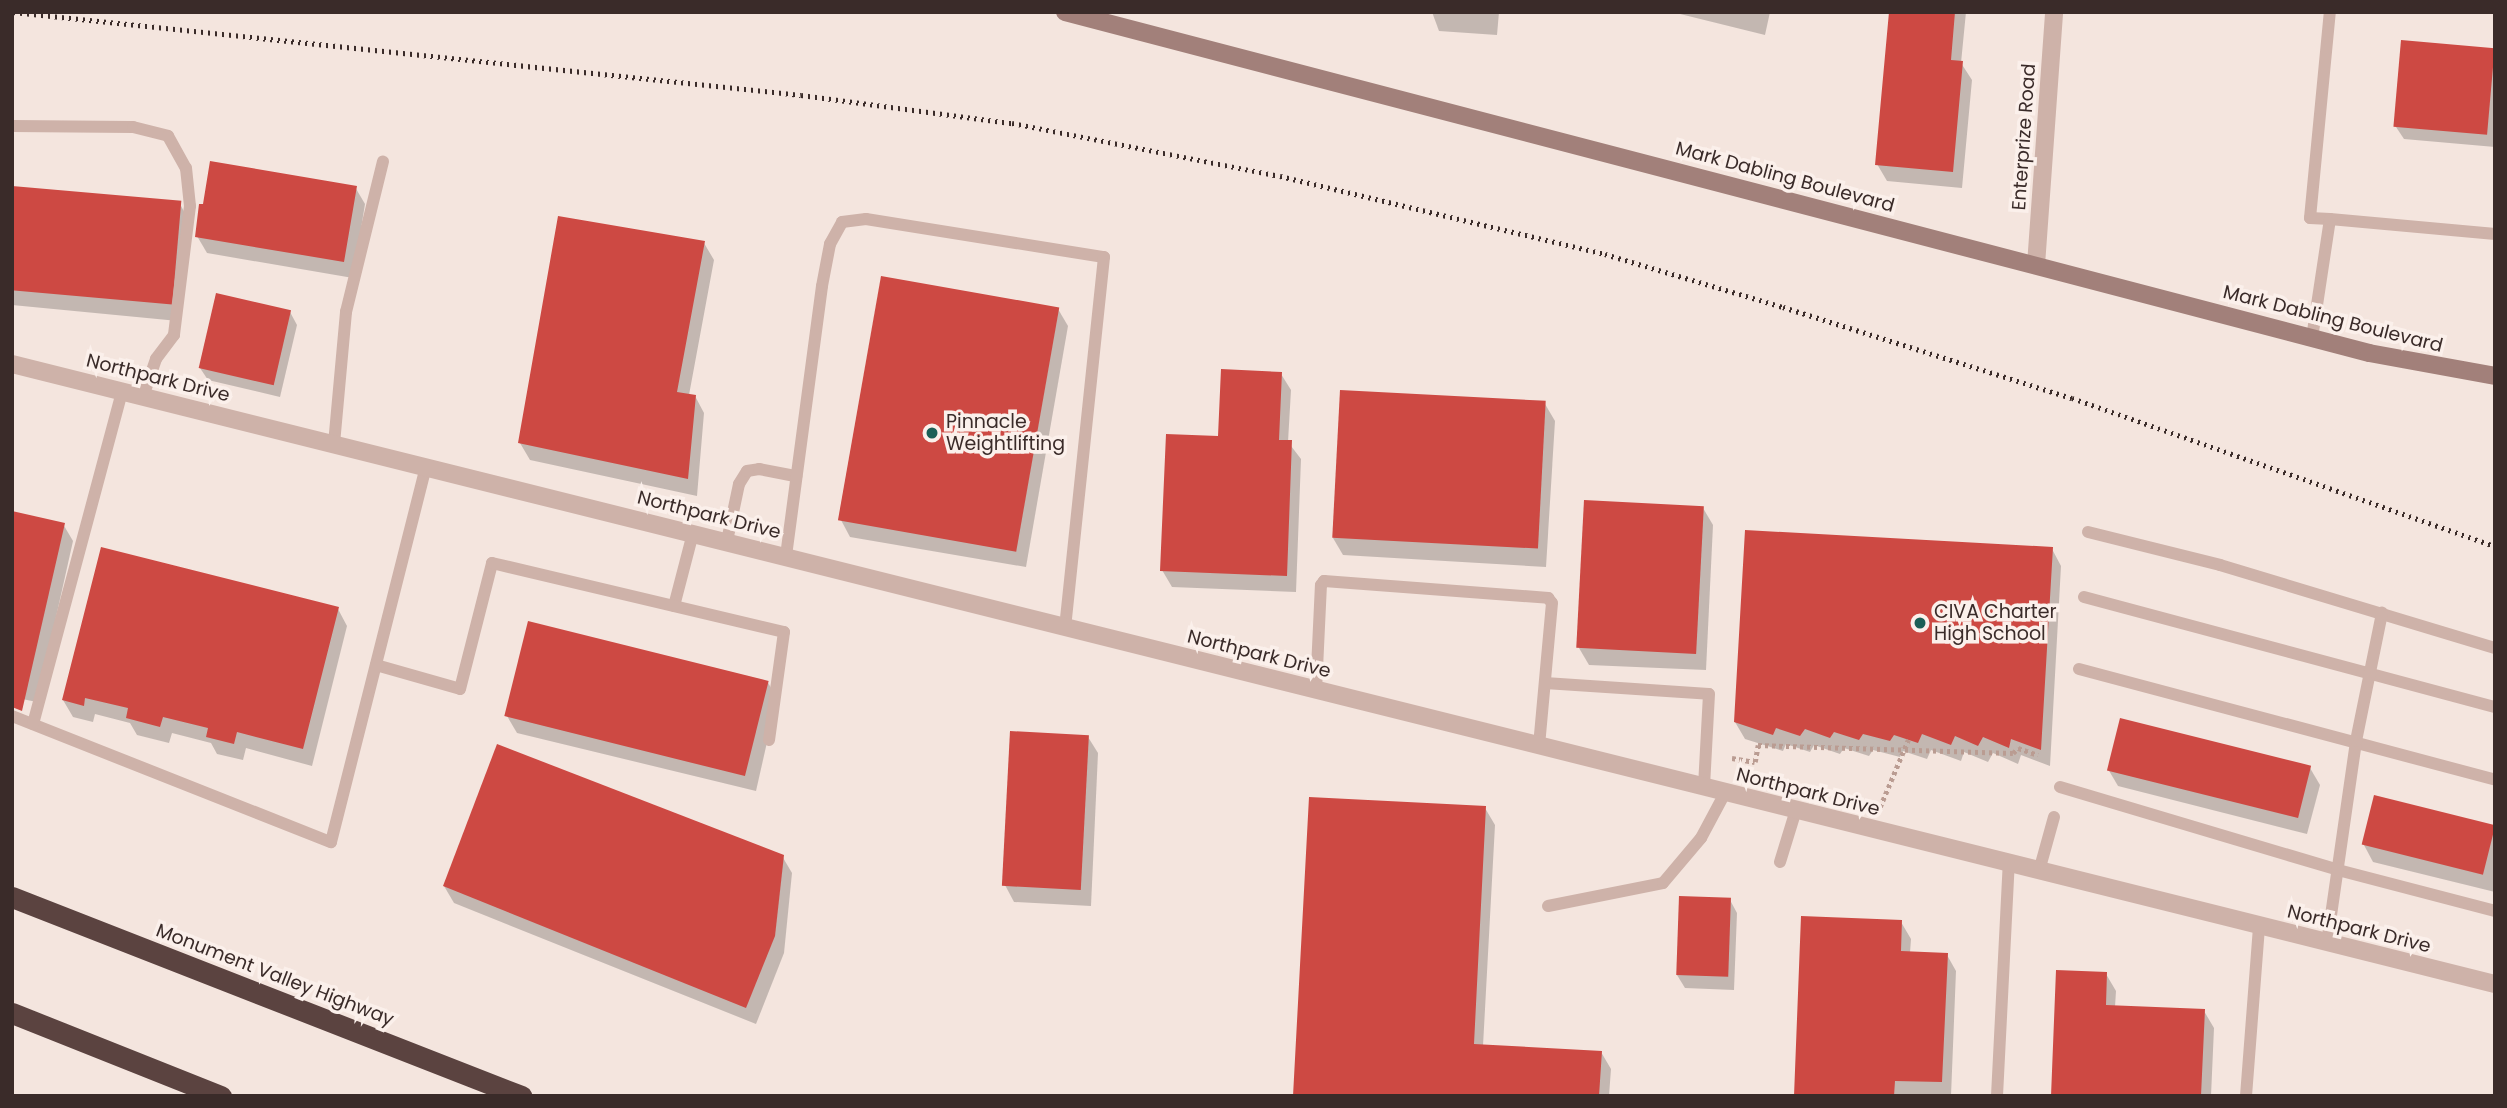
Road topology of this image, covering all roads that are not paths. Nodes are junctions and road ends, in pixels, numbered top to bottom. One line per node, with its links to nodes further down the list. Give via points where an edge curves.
1 (1065, 12): 8 (street, Mark Dabling Boulevard)
2 (2054, 12): 8 (street, Enterprize Road)
3 (2330, 12): 6 (lane, via 2310,218)
4 (12, 126): 13 (lane, via 132,127 168,136 186,168 190,206 174,335 156,359)
5 (383, 161): 14 (lane, via 346,312)
6 (2330, 219): 7 (lane); 9 (lane)
7 (2495, 234)
8 (2036, 265): 9 (street, Mark Dabling Boulevard)
9 (2312, 338): 11 (street, Mark Dabling Boulevard)
10 (12, 364): 12 (street, Northpark Drive)
11 (2495, 376)
12 (122, 391): 13 (street, Northpark Drive); 33 (lane)
13 (143, 396): 14 (street, Northpark Drive)
14 (334, 444): 15 (street, Northpark Drive)
15 (426, 467): 18 (street, Northpark Drive); 26 (lane)
16 (796, 476): 19 (lane, via 747,471 739,484); 20 (lane); 24 (lane, via 822,286 830,244 842,222 866,219 1104,257)
17 (2088, 532): 23 (lane)
18 (693, 533): 19 (street, Northpark Drive); 22 (lane)
19 (727, 541): 20 (street, Northpark Drive)
20 (786, 556): 24 (street, Northpark Drive)
21 (2084, 597): 28 (lane)
22 (674, 606): 26 (lane, via 492,563 460,690); 34 (lane, via 783,632)
23 (2382, 613): 25 (lane); 28 (lane)
24 (1065, 626): 30 (street, Northpark Drive)
25 (2495, 648)
26 (376, 665): 33 (lane, via 331,842)
27 (2079, 669): 35 (lane)
28 (2370, 672): 31 (lane); 35 (lane)
29 (1545, 683): 30 (lane, via 1552,603 1548,598 1324,581); 36 (lane); 38 (lane, via 1709,694)
30 (1315, 690): 36 (street, Northpark Drive)
31 (2495, 708)
32 (12, 716): 33 (lane)
33 (33, 724)
34 (769, 740)
35 (2356, 741): 37 (lane); 45 (lane)
36 (1539, 746): 38 (street, Northpark Drive)
37 (2495, 780)
38 (1704, 787): 40 (street, Northpark Drive)
39 (2060, 787): 45 (lane)
40 (1725, 793): 41 (street, Northpark Drive); 48 (lane, via 1701,838 1663,883)
41 (1796, 810): 43 (lane); 44 (street, Northpark Drive)
42 (2054, 817): 46 (lane)
43 (1780, 862)
44 (2009, 863): 46 (street, Northpark Drive); 56 (lane)
45 (2338, 870): 49 (lane); 51 (lane)
46 (2039, 871): 50 (street, Northpark Drive)
47 (12, 897): 55 (highway, Monument Valley Highway)
48 (1548, 906)
49 (2495, 911)
50 (2259, 926): 51 (street, Northpark Drive); 57 (lane)
51 (2327, 943): 52 (street, Northpark Drive)
52 (2495, 984)
53 (12, 1013): 54 (highway)
54 (221, 1096)
55 (521, 1096)
56 (1997, 1096)
57 (2246, 1096)

